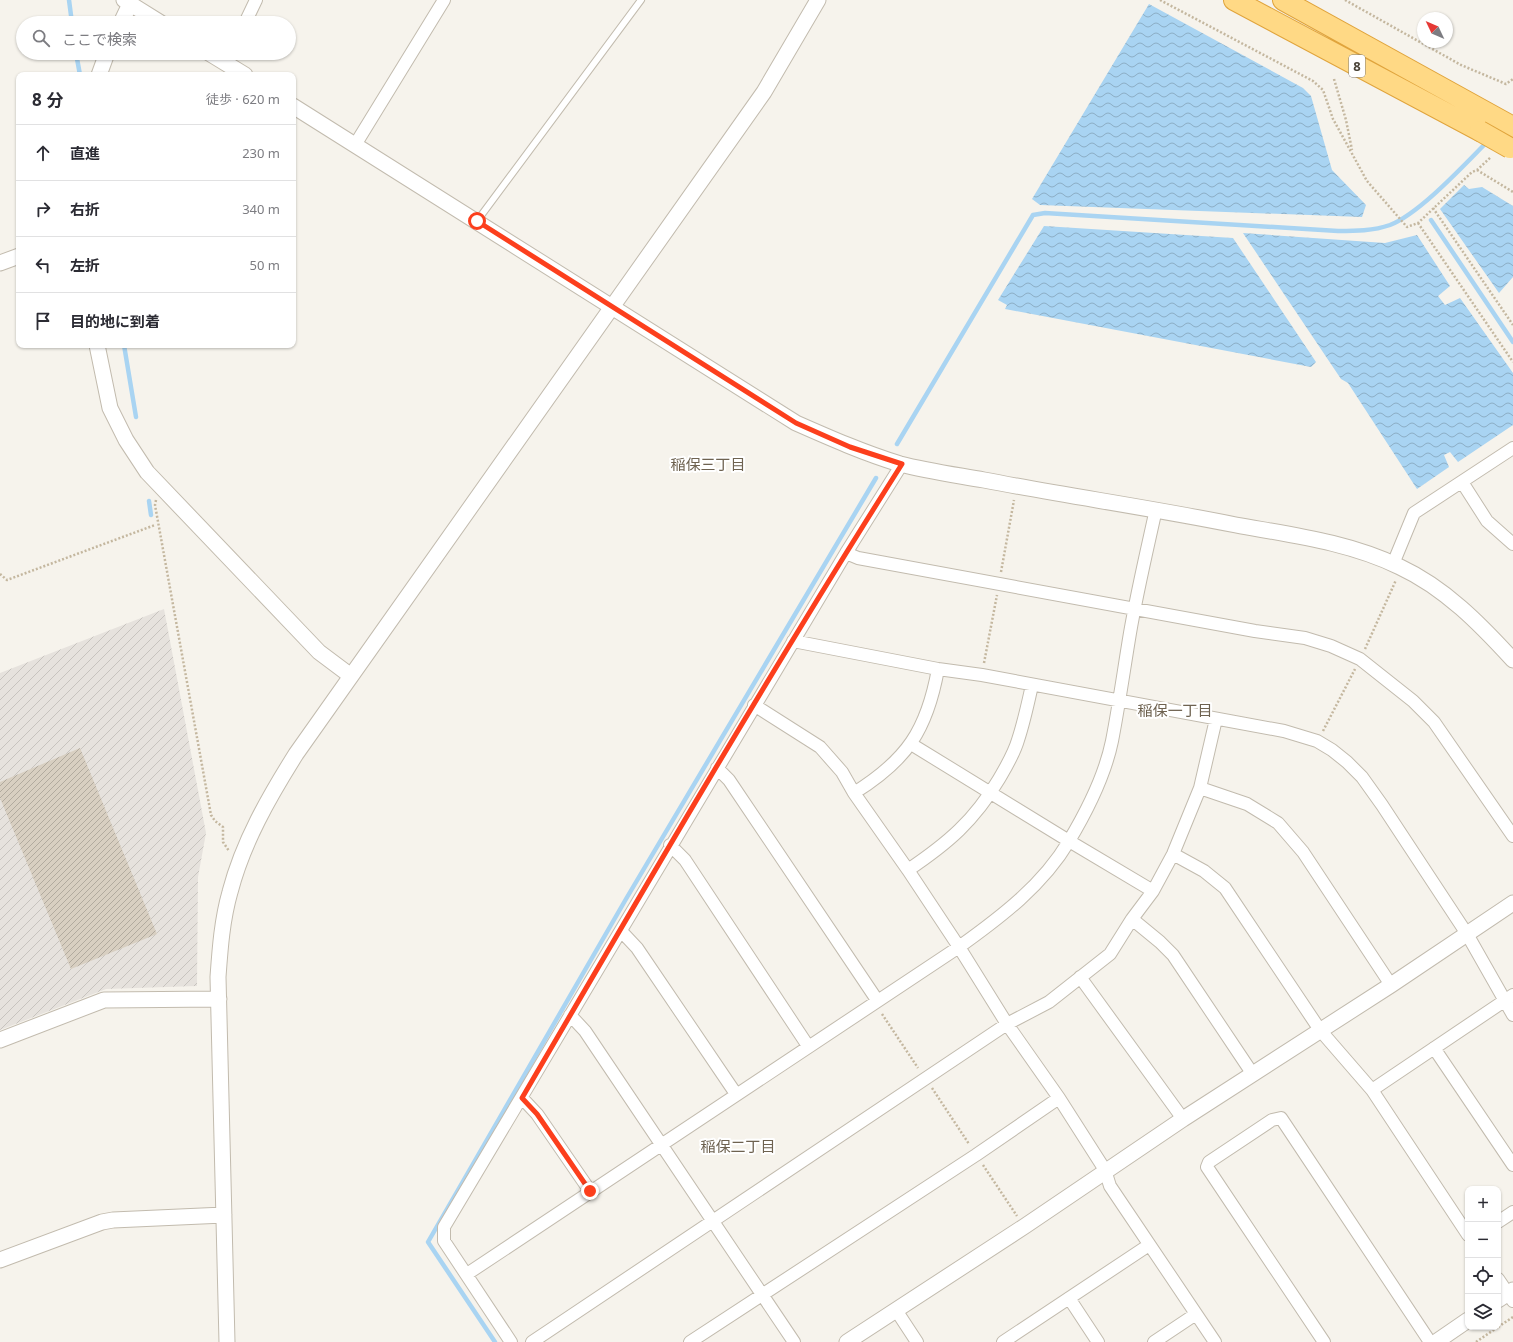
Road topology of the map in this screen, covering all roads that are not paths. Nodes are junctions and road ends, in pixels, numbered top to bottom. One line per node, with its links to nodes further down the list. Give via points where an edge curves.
1 (256, 0): 10 (street)
2 (444, 0): 17 (street)
3 (641, 0): 19 (lane)
4 (818, 0): 22 (street, via 764,92)
5 (1234, 0): 18 (highway, 8, bridge, via 1480,131)
6 (1283, 0): 16 (highway, 8)
7 (127, 2): 8 (street); 9 (street)
8 (123, 16)
9 (150, 16)
10 (248, 16)
11 (104, 60): 13 (street)
12 (230, 60): 14 (street)
13 (100, 72)
14 (241, 72)
15 (296, 108): 17 (street)
16 (1513, 127)
17 (356, 145): 19 (street)
18 (1505, 151)
19 (477, 221): 22 (street)
20 (16, 257): 21 (street)
21 (0, 263)
22 (611, 307): 25 (street, via 796,423 850,447); 35 (street)
23 (98, 348): 35 (street, via 110,408 126,440 147,472 319,652)
24 (1513, 448): 26 (street)
25 (902, 464): 27 (street); 29 (street)
26 (1462, 482): 28 (street, via 1487,520); 30 (street, via 1414,513)
27 (1156, 509): 30 (street, via 1342,546); 31 (street)
28 (1513, 544)
29 (846, 553): 31 (street, via 858,558); 32 (street)
30 (1393, 564): 33 (street, via 1463,608)
31 (1134, 609): 37 (street); 45 (street, via 1305,638 1360,659 1413,701 1434,722)
32 (793, 640): 34 (street); 38 (street)
33 (1513, 660)
34 (938, 669): 36 (street); 40 (street, via 933,697)
35 (351, 676): 59 (street, via 281,778 252,832 230,891 225,916 221,942)
36 (1032, 685): 37 (street); 43 (street, via 1018,742)
37 (1118, 700): 39 (street); 46 (street, via 1111,742 1099,779)
38 (754, 706): 41 (street); 44 (street, via 820,747 842,772)
39 (1216, 718): 42 (street); 54 (street, via 1284,731 1318,741 1347,762 1382,804)
40 (911, 744): 43 (street); 44 (street, via 879,778)
41 (717, 768): 47 (street); 60 (street, via 729,780)
42 (1200, 788): 48 (street); 57 (street, via 1247,804 1278,823 1303,852)
43 (991, 792): 46 (street); 49 (street, via 976,815 953,837)
44 (854, 793): 49 (street)
45 (1513, 836)
46 (1069, 841): 50 (street); 55 (street, via 1044,875 1019,901)
47 (670, 845): 53 (street); 66 (street, via 684,860)
48 (1173, 854): 50 (street); 64 (street, via 1204,871 1225,888)
49 (908, 870): 55 (street)
50 (1153, 891): 52 (street)
51 (1513, 903): 54 (street)
52 (1132, 919): 56 (street, via 1110,954); 68 (street, via 1173,955)
53 (621, 931): 61 (street); 70 (street, via 637,948)
54 (1467, 934): 57 (street); 58 (street)
55 (959, 947): 60 (street); 63 (street)
56 (1080, 976): 63 (street, via 1049,1002); 73 (street)
57 (1391, 985): 64 (street)
58 (1509, 998): 62 (street); 67 (street)
59 (219, 999): 65 (street, via 104,1000); 79 (street)
60 (877, 1000): 66 (street)
61 (570, 1015): 71 (street); 74 (street, via 585,1031)
62 (1513, 1015)
63 (1007, 1024): 72 (street); 80 (street)
64 (1320, 1030): 68 (street); 69 (street)
65 (0, 1040)
66 (808, 1046): 70 (street)
67 (1434, 1048): 69 (street); 75 (street)
68 (1252, 1073): 73 (street)
69 (1372, 1090): 82 (street)
70 (736, 1094): 74 (street)
71 (522, 1098): 77 (street, via 537,1114); 85 (street, via 444,1227 444,1241)
72 (1059, 1098): 76 (street); 87 (street, via 976,1155)
73 (1183, 1119): 76 (street)
74 (662, 1143): 77 (street); 80 (street)
75 (1513, 1165)
76 (1105, 1170): 83 (street, via 1110,1186); 90 (street, via 1025,1226)
77 (590, 1191): 85 (street)
78 (1513, 1212): 81 (street)
79 (224, 1215): 84 (street, via 102,1222); 94 (street)
80 (714, 1220): 87 (street); 96 (street)
81 (1501, 1220)
82 (1465, 1230)
83 (1149, 1245): 89 (street); 91 (street)
84 (0, 1260)
85 (467, 1274): 95 (street)
86 (1501, 1284): 88 (street)
87 (762, 1293): 97 (street); 98 (street)
88 (1508, 1296)
89 (1069, 1298): 93 (street); 101 (street)
90 (896, 1310): 99 (street); 100 (street)
91 (1196, 1314): 102 (street); 103 (street)
92 (1465, 1322): 106 (street)
93 (1007, 1341)
94 (227, 1342)
95 (511, 1342)
96 (532, 1342)
97 (690, 1342)
98 (794, 1342)
99 (847, 1342)
100 (917, 1342)
101 (1098, 1342)
102 (1154, 1342)
103 (1215, 1342)
104 (1324, 1342): 105 (street, via 1208,1167 1210,1162 1272,1120 1281,1118)
105 (1430, 1342)
106 (1436, 1342)

